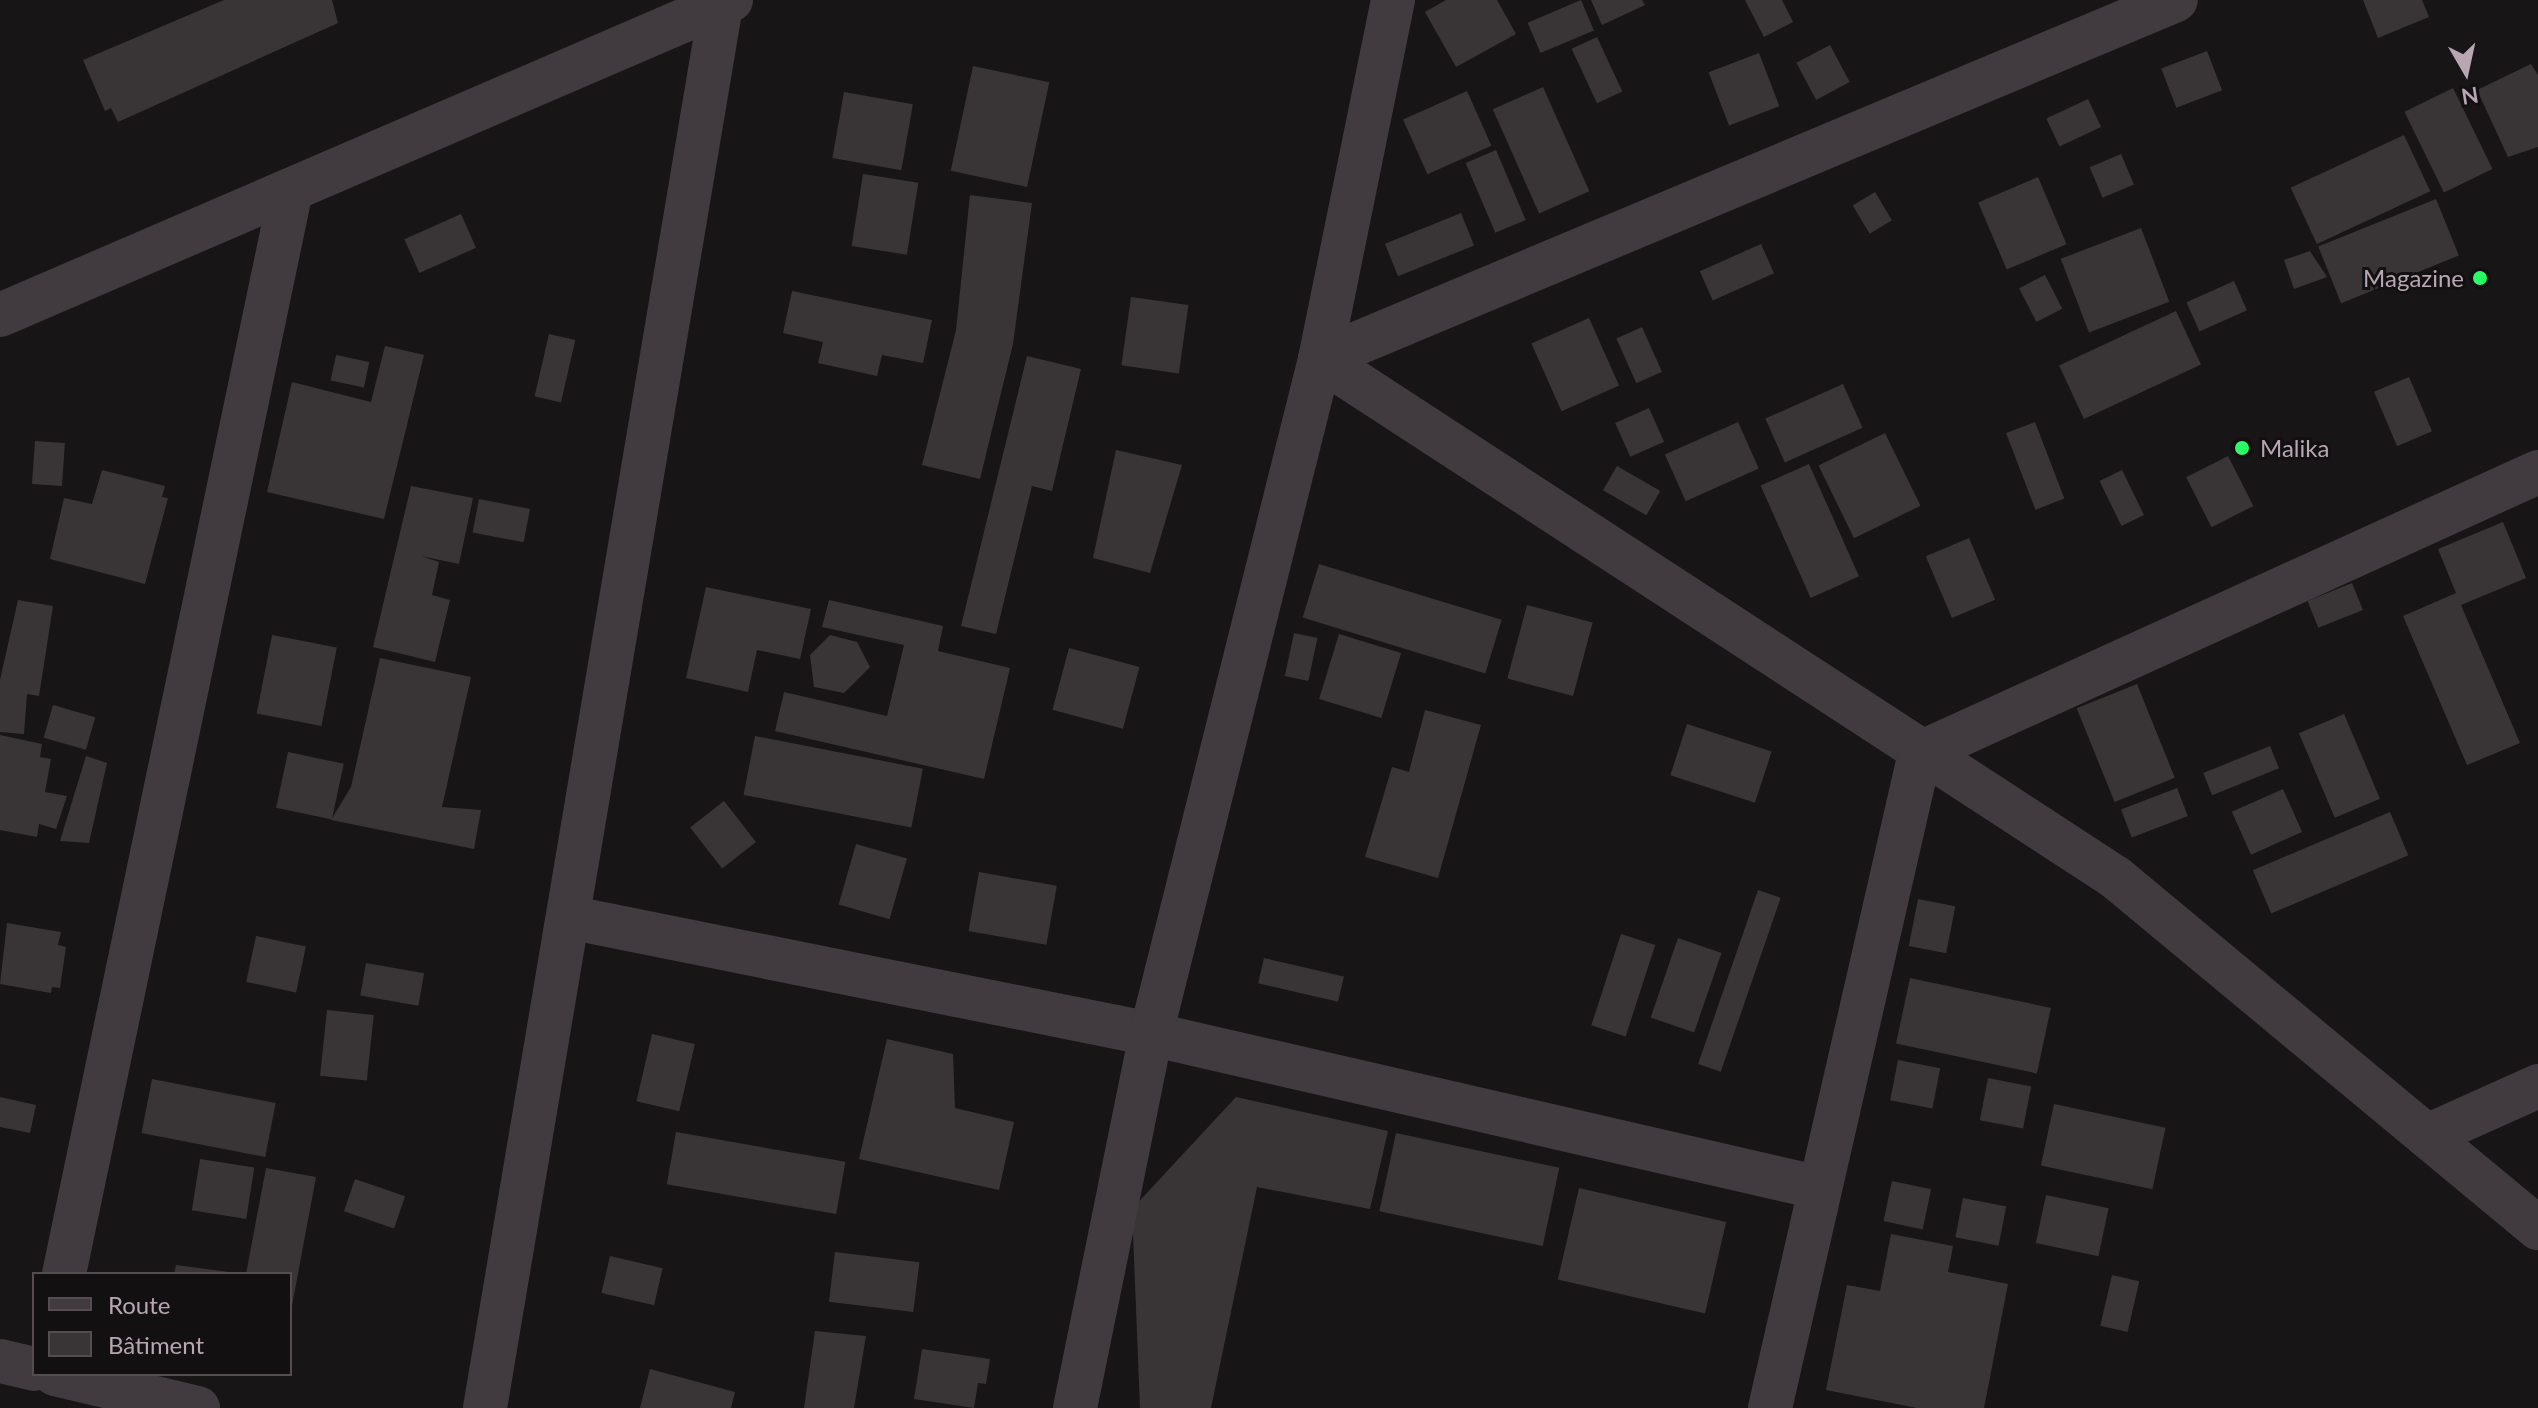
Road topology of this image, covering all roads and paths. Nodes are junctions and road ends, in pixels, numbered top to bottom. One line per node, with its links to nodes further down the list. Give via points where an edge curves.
1 (1393, 0): 6 (street)
2 (2176, 0): 6 (street)
3 (725, 1): 4 (street); 9 (street)
4 (291, 190): 5 (street); 15 (street)
5 (0, 315)
6 (1320, 359): 8 (street); 10 (street)
7 (2538, 472): 8 (street)
8 (1920, 753): 12 (street, via 2115,877); 13 (street)
9 (568, 917): 10 (street); 20 (street)
10 (1151, 1034): 13 (street); 21 (street)
11 (2538, 1086): 12 (street)
12 (2427, 1136): 14 (street)
13 (1820, 1188): 22 (street)
14 (2538, 1228)
15 (64, 1272)
16 (0, 1361): 17 (street)
17 (32, 1369)
18 (63, 1376): 19 (street)
19 (198, 1408)
20 (485, 1408)
21 (1075, 1408)
22 (1770, 1408)

